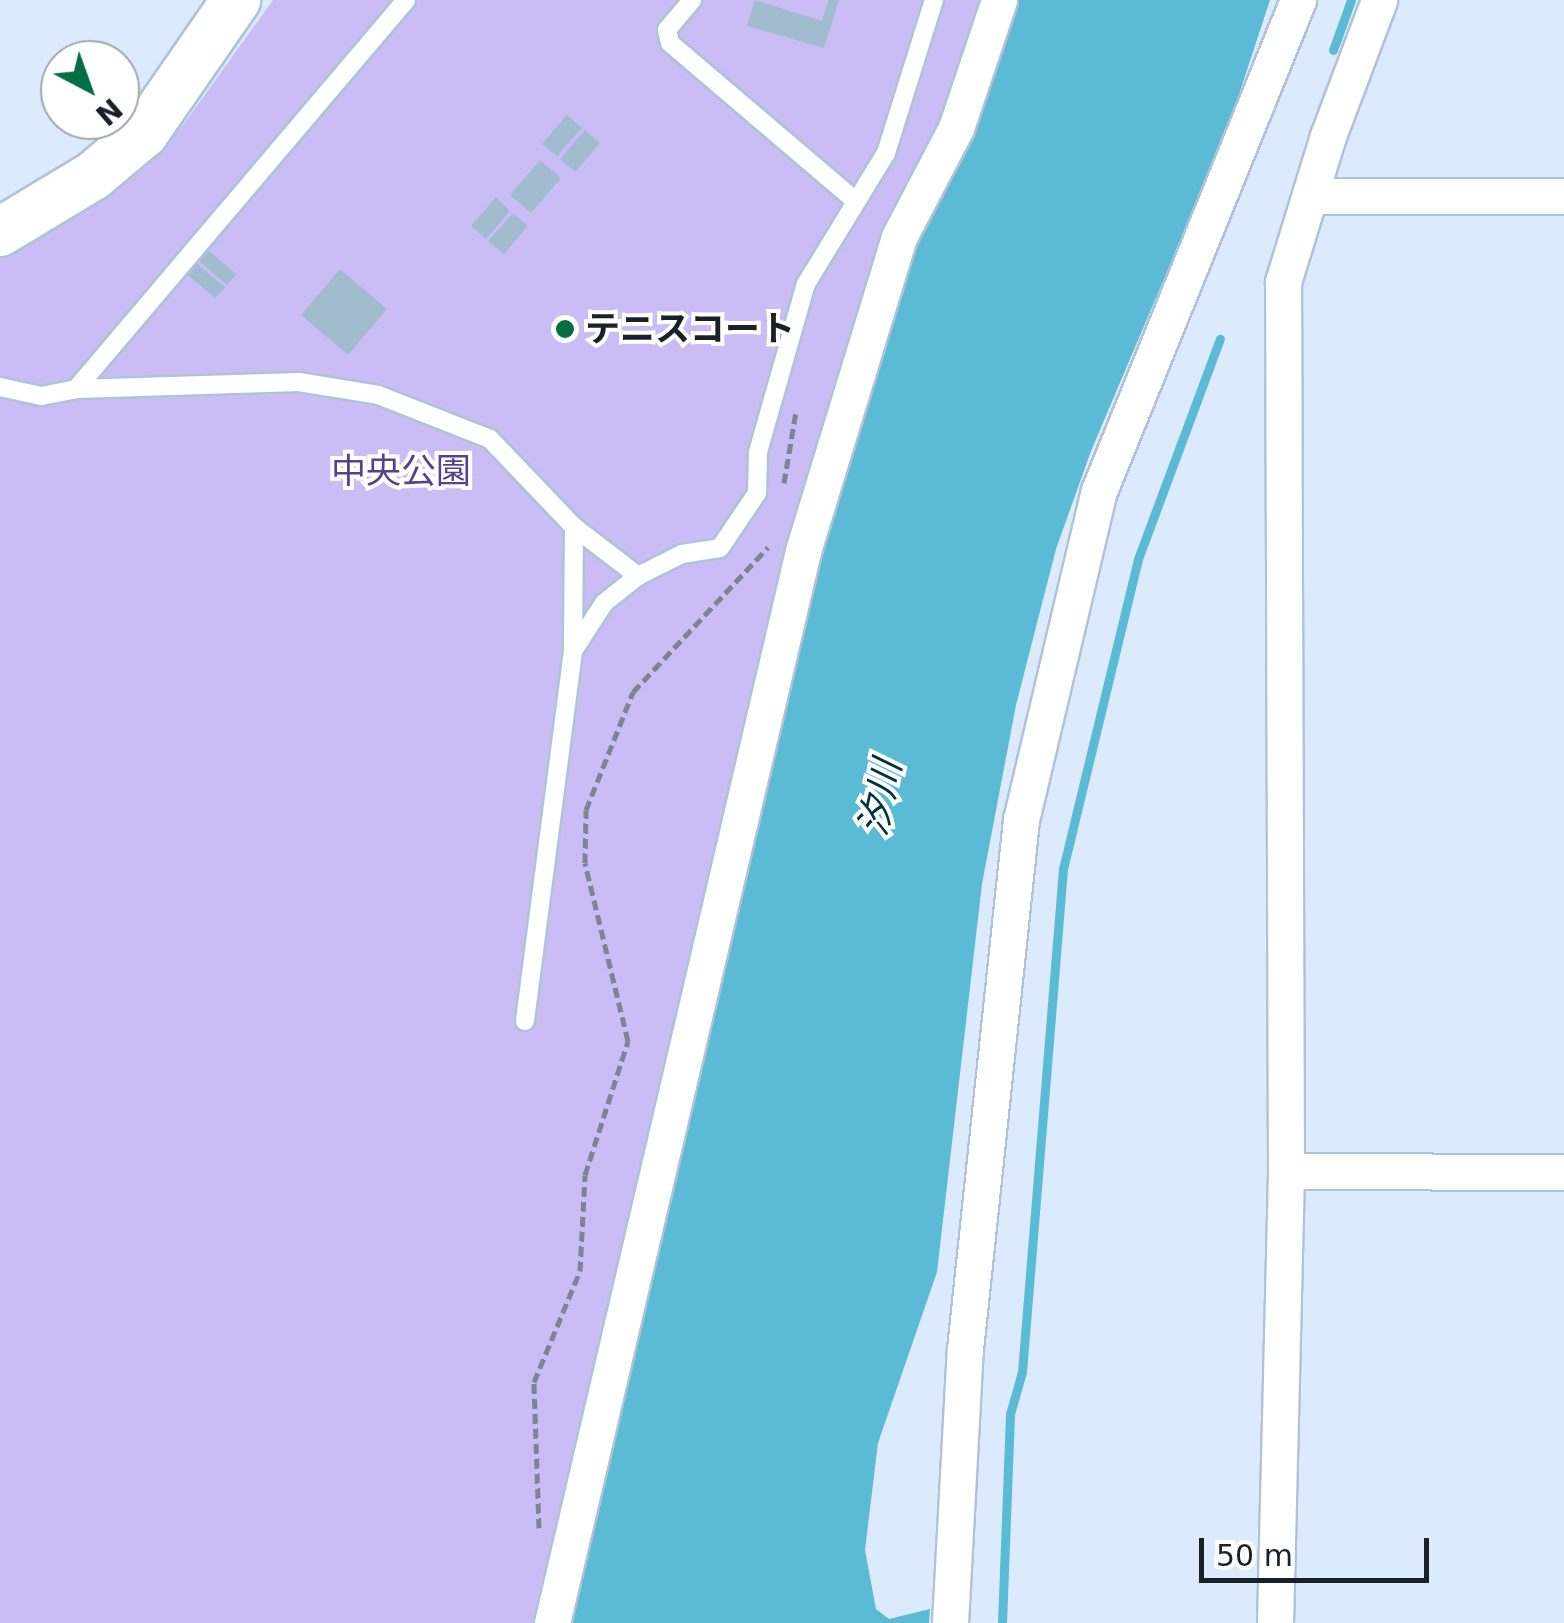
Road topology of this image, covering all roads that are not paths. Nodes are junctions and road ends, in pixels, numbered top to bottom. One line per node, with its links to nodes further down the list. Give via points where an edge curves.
1 (236, 0): 11 (street, via 176,96 144,133 94,176)
2 (406, 0): 13 (lane)
3 (692, 0): 10 (lane, via 666,30 670,42)
4 (934, 0): 10 (lane, via 886,153)
5 (999, 0): 20 (street, via 956,128 899,237 787,548)
6 (1298, 0): 21 (street, via 1099,492 1020,820 965,1349)
7 (1380, 0): 8 (street)
8 (1310, 196): 9 (street); 18 (street, via 1284,282)
9 (1564, 196)
10 (853, 199): 15 (lane, via 806,284 758,452 757,493 720,548 682,554)
11 (0, 232)
12 (0, 387): 13 (lane, via 41,396)
13 (76, 389): 14 (lane, via 298,382 378,395 490,439)
14 (574, 527): 15 (lane); 16 (lane)
15 (638, 576): 16 (lane, via 604,602)
16 (573, 651): 17 (lane)
17 (525, 1021)
18 (1286, 1171): 19 (street); 22 (street)
19 (1564, 1172)
20 (552, 1623)
21 (950, 1623)
22 (1275, 1623)

